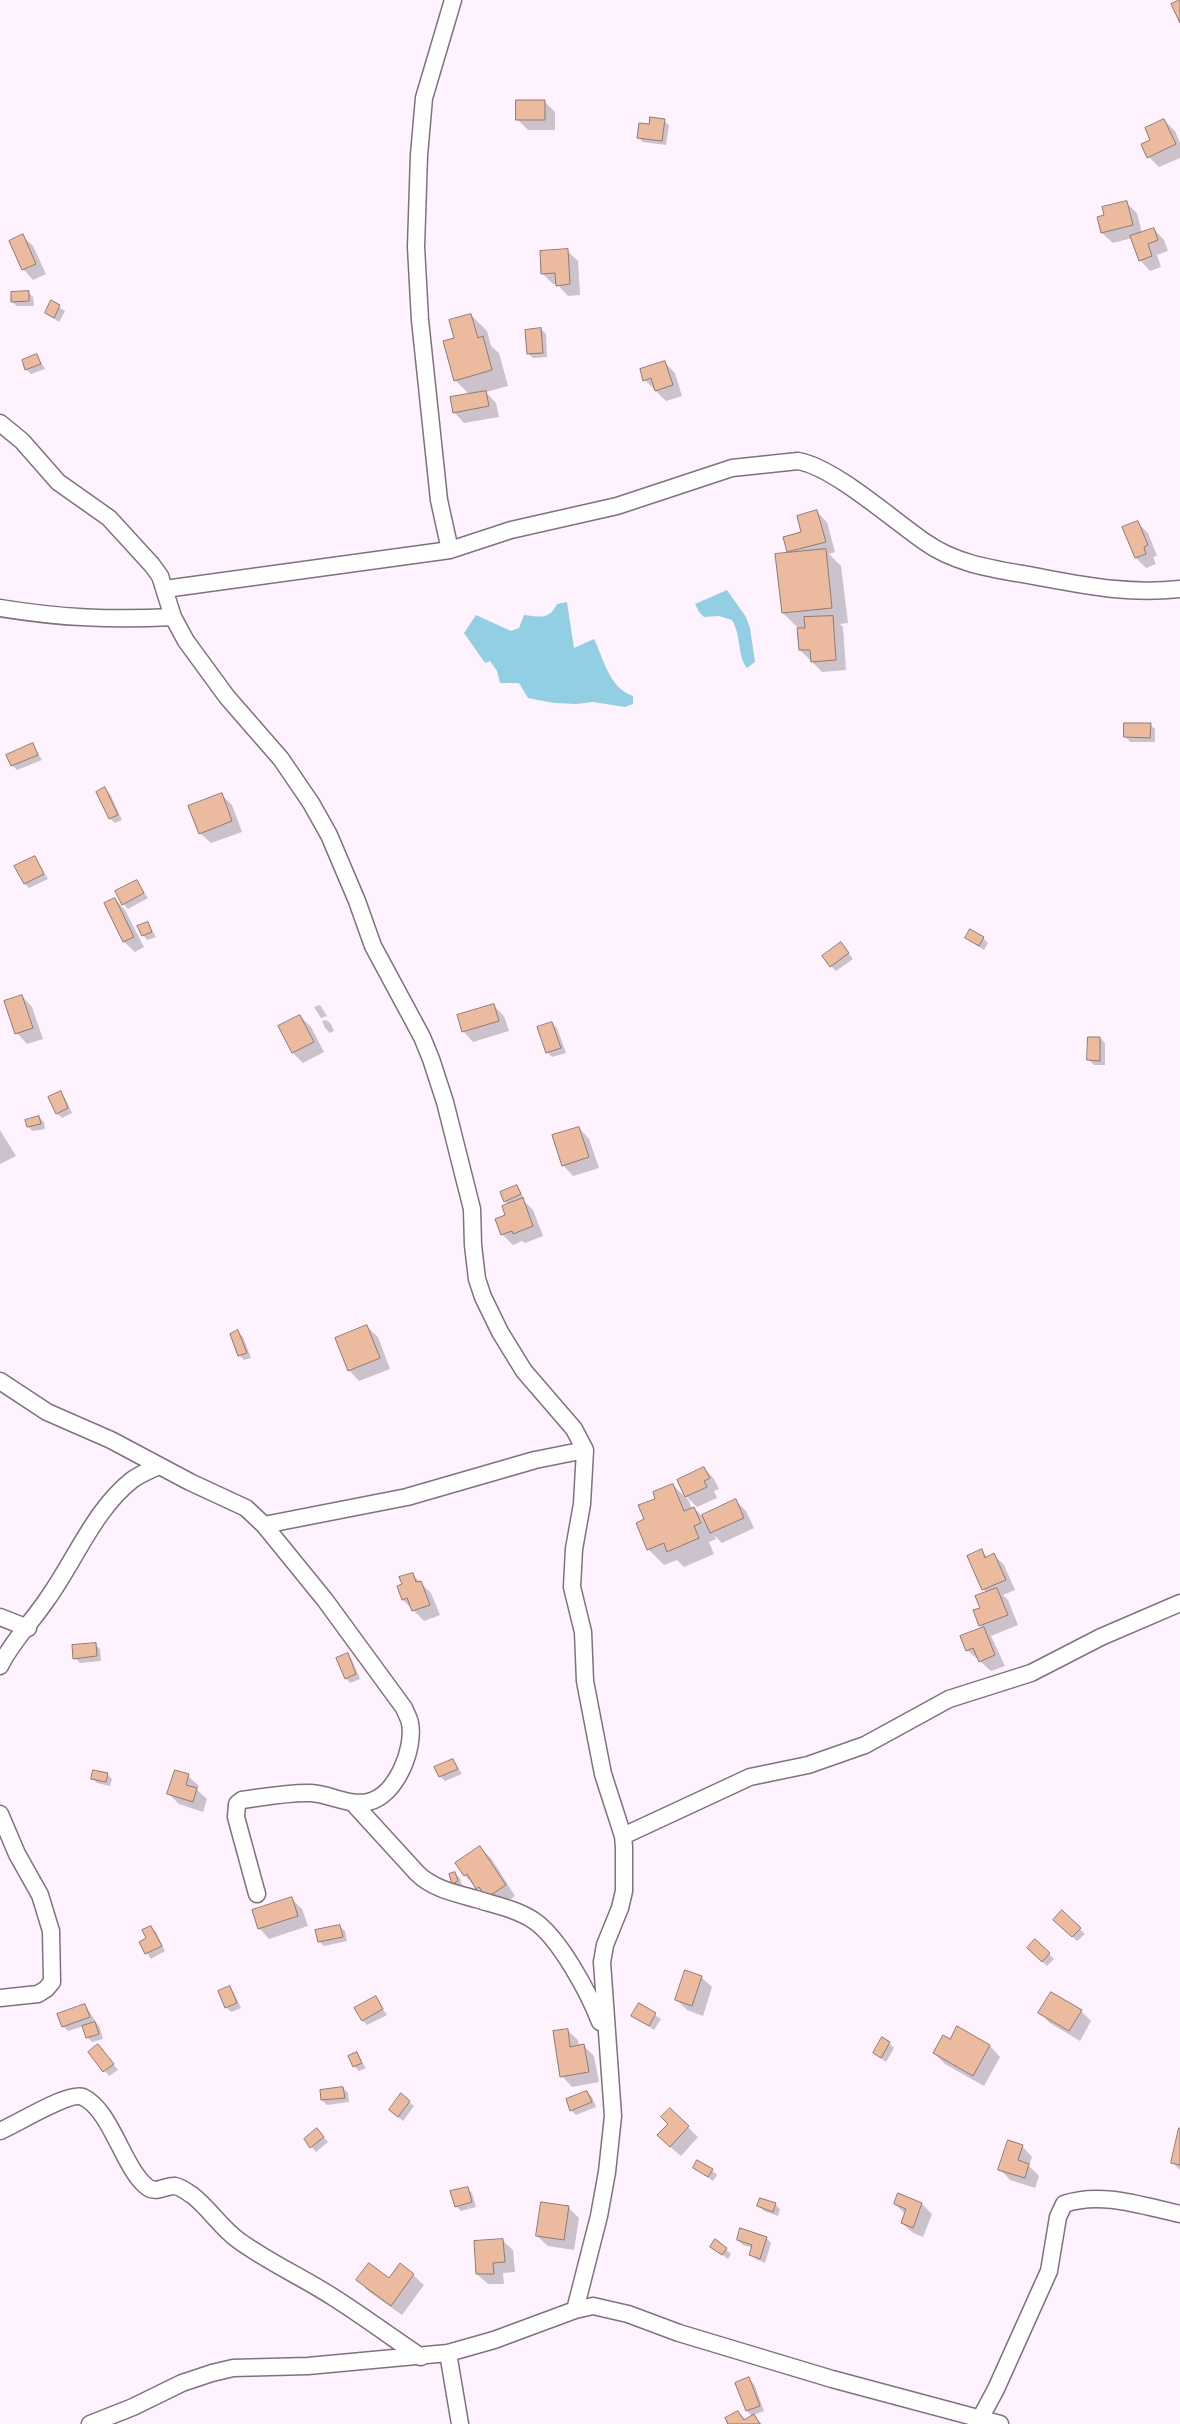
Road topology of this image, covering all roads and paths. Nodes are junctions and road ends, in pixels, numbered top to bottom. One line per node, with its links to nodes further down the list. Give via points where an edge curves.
1 (453, 0): 3 (street, via 424,98 416,247 438,500)
2 (0, 422): 4 (street, via 22,441 58,482 109,518 152,565)
3 (450, 550): 4 (street); 5 (street, via 512,530 617,506 732,468 798,461 833,476 948,556 995,570 1092,588)
4 (165, 589): 7 (street)
5 (1180, 589)
6 (0, 608): 7 (street, via 75,618)
7 (173, 617): 9 (street, via 227,698 281,759 329,836 373,946 431,1058 472,1209 473,1245 483,1297 524,1371 574,1429)
8 (0, 1381): 10 (street, via 47,1412 111,1440)
9 (585, 1450): 11 (street, via 535,1460 407,1497); 18 (street, via 572,1587 583,1632 586,1682 596,1742)
10 (159, 1466): 11 (street, via 246,1508); 14 (street, via 131,1481 100,1516)
11 (264, 1525): 16 (street, via 394,1693 410,1723 404,1761 397,1780 382,1795 369,1802)
12 (1180, 1603): 18 (street, via 1101,1637 1032,1673 949,1699 865,1745 808,1765 750,1777)
13 (0, 1617): 14 (street)
14 (28, 1628): 15 (street, via 9,1649)
15 (0, 1666)
16 (353, 1803): 19 (street, via 313,1793 292,1793 242,1800 237,1804 236,1817); 21 (street, via 429,1883 517,1911 534,1920 576,1972)
17 (0, 1814): 20 (street, via 40,1895 51,1931 52,1971 52,1982 42,1992)
18 (623, 1836): 21 (street, via 624,1891 602,1962)
19 (257, 1894)
20 (0, 1998)
21 (607, 2040): 24 (street, via 614,2116 608,2172)
22 (0, 2131): 26 (street, via 60,2100 82,2097 101,2114 148,2188 158,2190 174,2186 182,2189 237,2240 332,2296)
23 (1180, 2214): 27 (street, via 1106,2199 1064,2204 1058,2217 1049,2272)
24 (575, 2310): 25 (street); 27 (street, via 593,2306 628,2314 679,2333 832,2379)
25 (448, 2353): 26 (street); 29 (street)
26 (421, 2357): 28 (street, via 233,2368 182,2383)
27 (981, 2417): 30 (street)
28 (90, 2424)
29 (460, 2424)
30 (1000, 2424)

